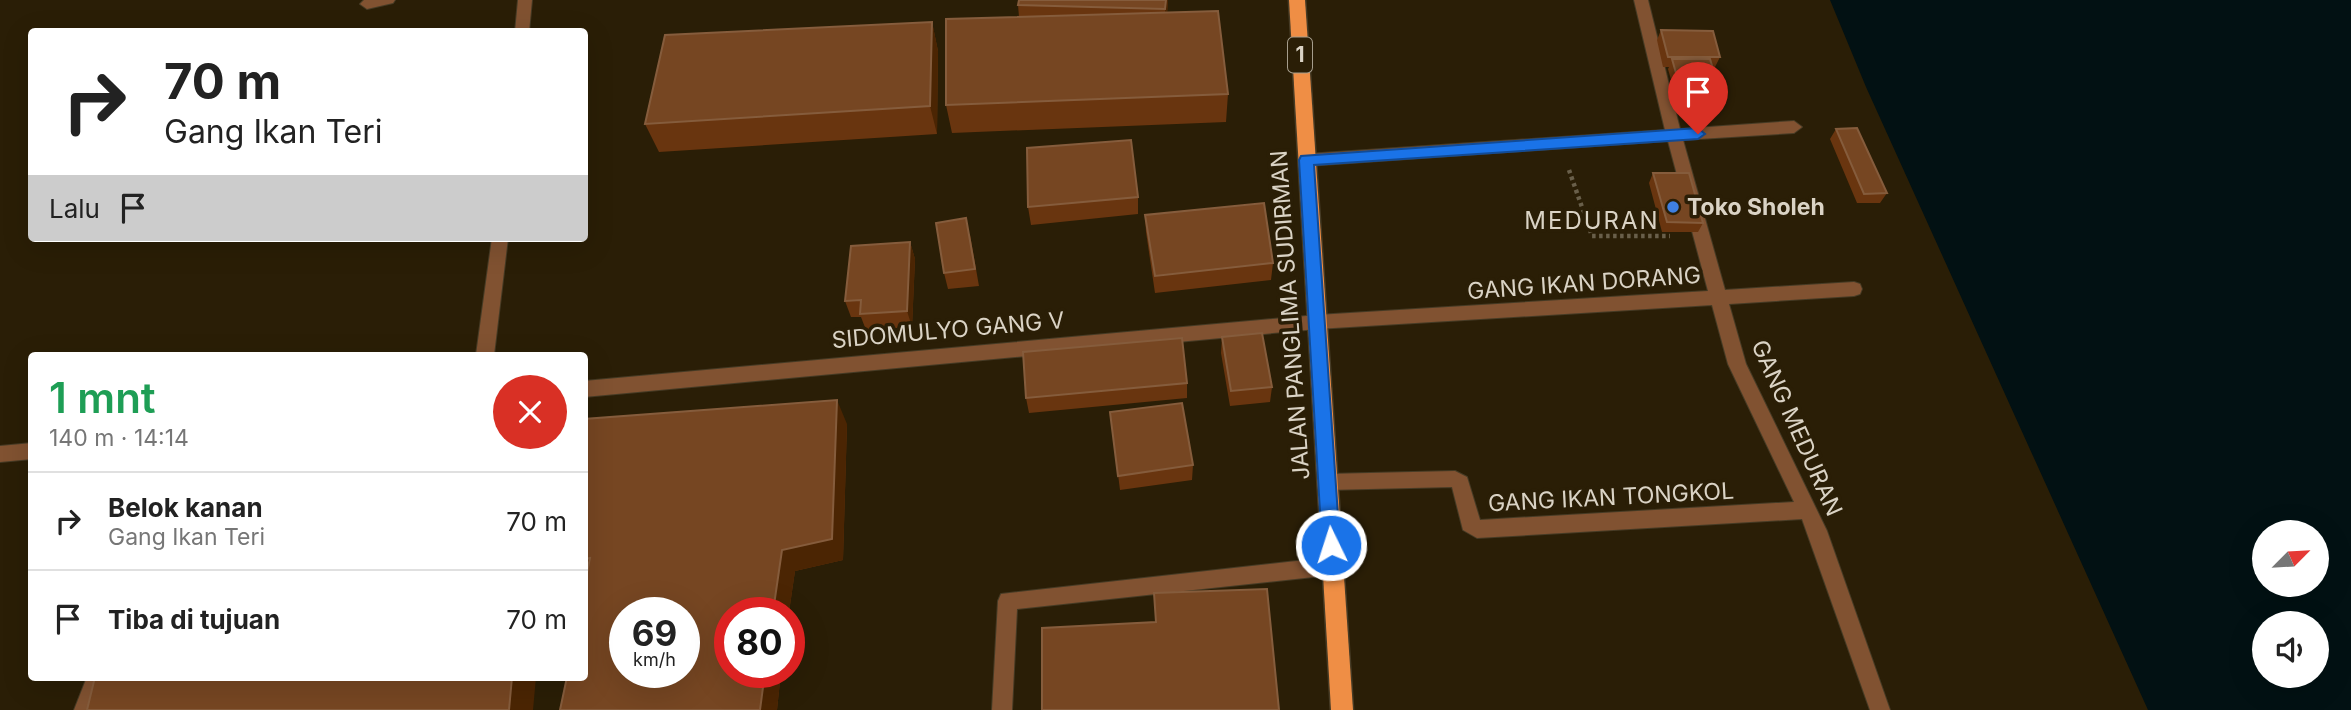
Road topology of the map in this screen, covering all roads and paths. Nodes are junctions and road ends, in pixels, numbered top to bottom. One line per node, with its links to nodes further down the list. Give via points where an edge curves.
1 (388, 0): 5 (street)
2 (525, 0): 6 (street)
3 (1297, 0): 10 (highway, JALAN PANGLIMA SUDIRMAN / 1)
4 (1641, 0): 8 (street, GANG MEDURAN)
5 (367, 4)
6 (522, 28)
7 (1794, 127): 8 (street)
8 (1674, 135): 9 (street); 11 (street, GANG MEDURAN)
9 (1560, 143): 10 (street); 11 (path, via 1592,236)
10 (1307, 160): 15 (highway, JALAN PANGLIMA SUDIRMAN / 1)
11 (1701, 234): 14 (street, GANG MEDURAN)
12 (499, 242): 16 (street)
13 (1854, 289): 14 (street, GANG IKAN DORANG)
14 (1718, 297): 15 (street, GANG IKAN DORANG); 21 (street, GANG MEDURAN, via 1743,379)
15 (1317, 322): 17 (street, SIDOMULYO GANG V); 20 (highway, JALAN PANGLIMA SUDIRMAN / 1)
16 (485, 352)
17 (588, 389)
18 (28, 451): 19 (street)
19 (0, 454)
20 (1327, 482): 21 (street, GANG IKAN TONGKOL, via 1455,479 1470,524 1477,529); 22 (highway, JALAN PANGLIMA SUDIRMAN / 1)
21 (1807, 510): 27 (street, GANG MEDURAN)
22 (1332, 566): 25 (street, via 1008,601); 26 (highway, JALAN PANGLIMA SUDIRMAN / 1)
23 (96, 681): 24 (street)
24 (85, 710)
25 (1002, 710)
26 (1342, 710)
27 (1880, 710)

